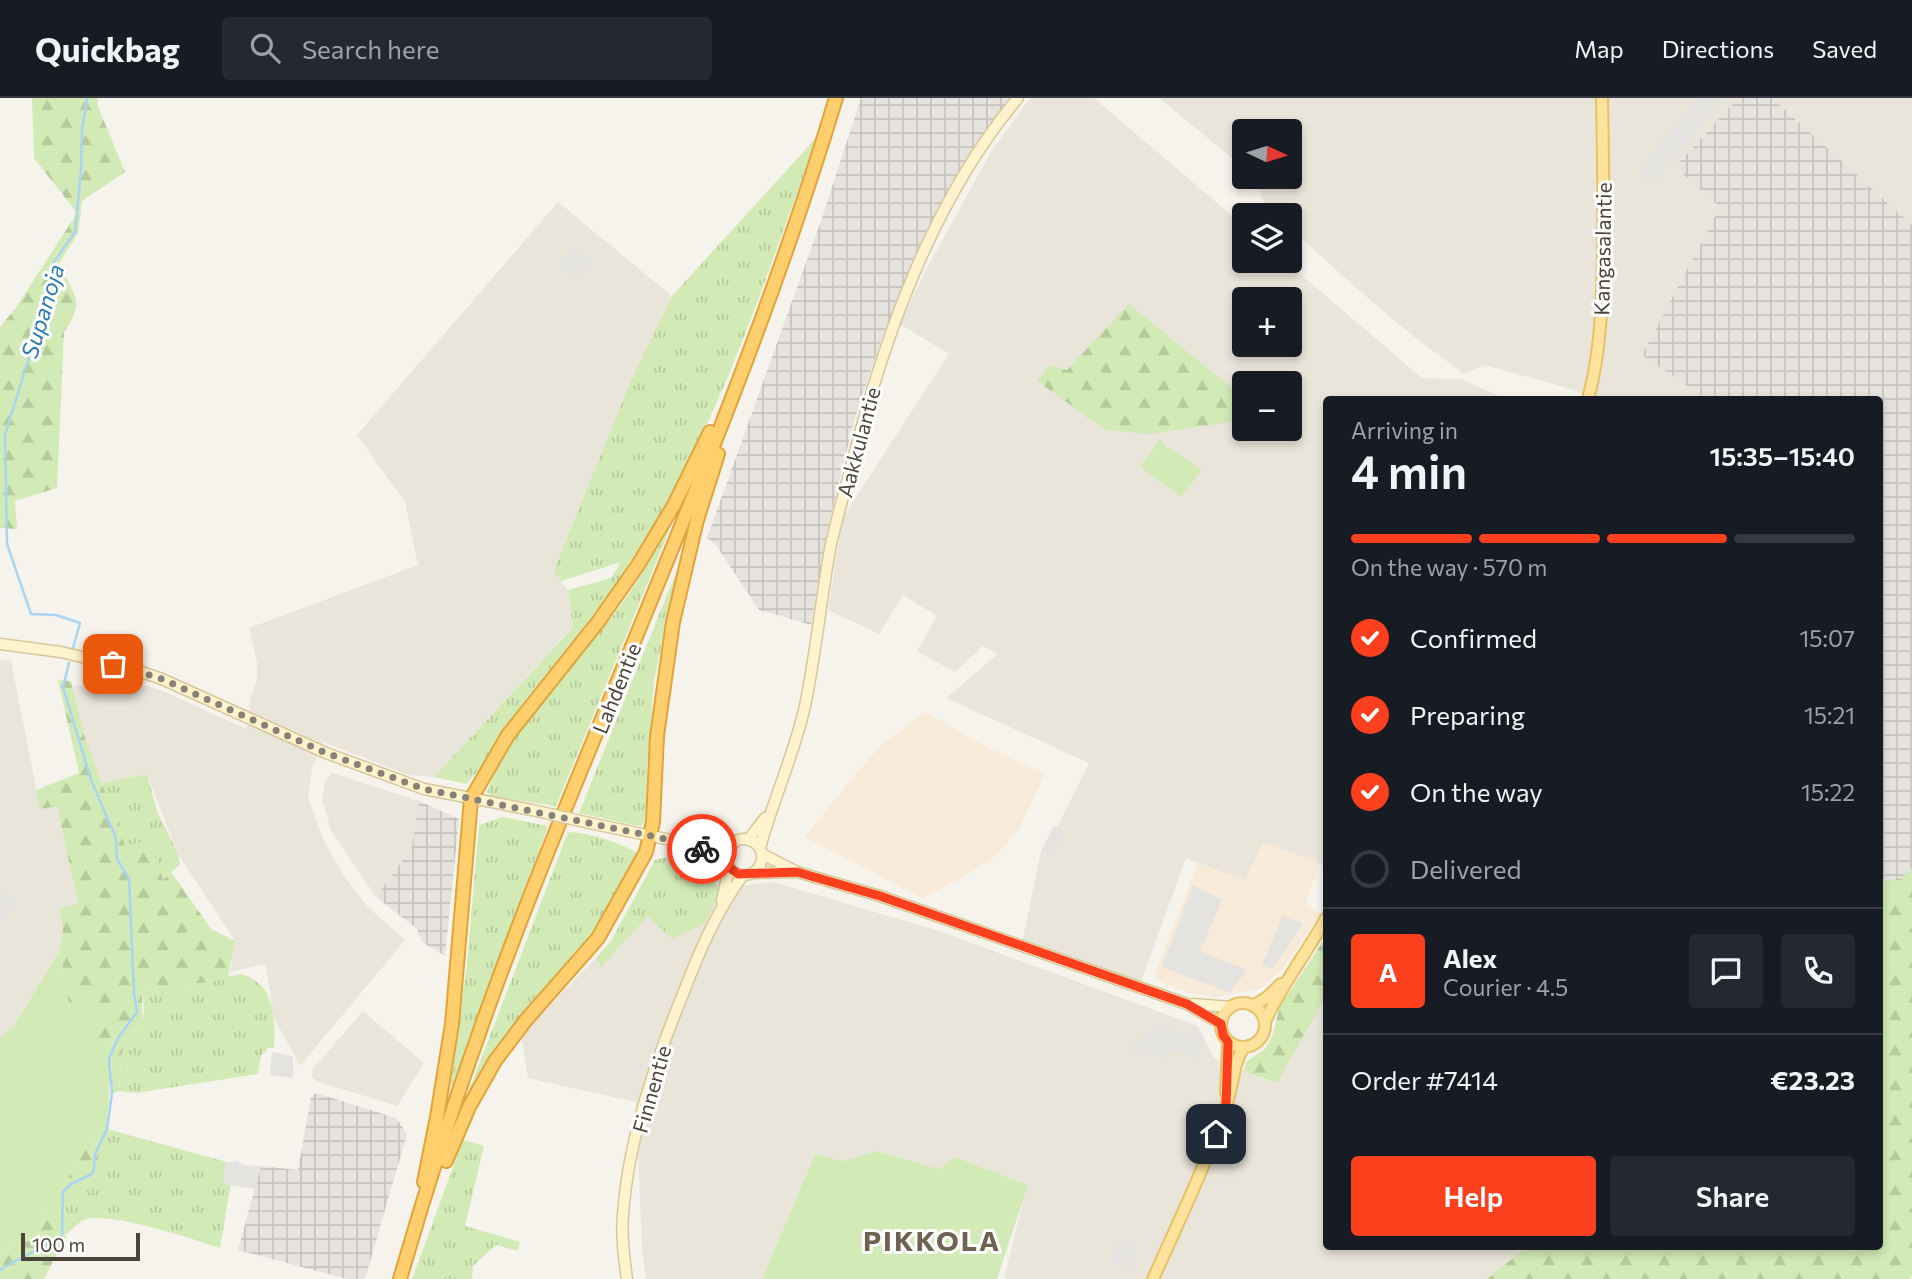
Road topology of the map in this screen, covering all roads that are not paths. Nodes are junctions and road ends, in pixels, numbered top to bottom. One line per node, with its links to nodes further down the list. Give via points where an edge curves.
1 (836, 98): 4 (highway, Lahdentie)
2 (1018, 98): 8 (main road, Aakkulantie, via 950,202 889,335 832,543 796,742)
3 (1602, 98): 5 (main road, Kangasalantie, via 1601,321)
4 (762, 321): 7 (highway, via 657,535 598,622 508,734); 9 (highway, via 678,594 661,698); 29 (highway, Lahdentie, via 527,906)
5 (1589, 396)
6 (0, 643): 7 (main road, via 93,659 152,676 326,753 424,789)
7 (471, 799): 9 (main road, bridge); 29 (highway, via 446,1063)
8 (770, 812): 10 (main road, Aakkulantie); 13 (main road, Aakkulantie)
9 (650, 836): 12 (main road); 29 (highway, via 646,852 598,937 509,1041 482,1084)
10 (748, 840): 11 (main road); 13 (main road)
11 (735, 842): 12 (main road); 14 (main road, via 728,850)
12 (690, 844): 14 (main road)
13 (761, 851): 15 (main road); 16 (main road, via 761,865)
14 (728, 864): 17 (main road); 18 (main road, Finnentie)
15 (797, 872): 16 (main road); 21 (main road, via 880,896)
16 (754, 873): 17 (main road)
17 (743, 875): 18 (main road, Finnentie)
18 (721, 909): 31 (main road, Finnentie, via 702,945 652,1076 623,1214)
19 (1323, 923): 20 (main road)
20 (1291, 975): 22 (main road); 24 (main road)
21 (1187, 1004): 23 (main road); 25 (main road)
22 (1253, 1006): 23 (main road, via 1241,1003); 24 (main road)
23 (1231, 1007): 25 (main road)
24 (1265, 1022): 27 (main road, via 1260,1040)
25 (1221, 1024): 26 (main road)
26 (1228, 1042): 27 (main road); 28 (main road)
27 (1244, 1047): 28 (main road, via 1236,1061)
28 (1226, 1107): 32 (main road)
29 (410, 1247): 30 (highway, Lahdentie)
30 (400, 1279)
31 (627, 1279)
32 (1153, 1279)

